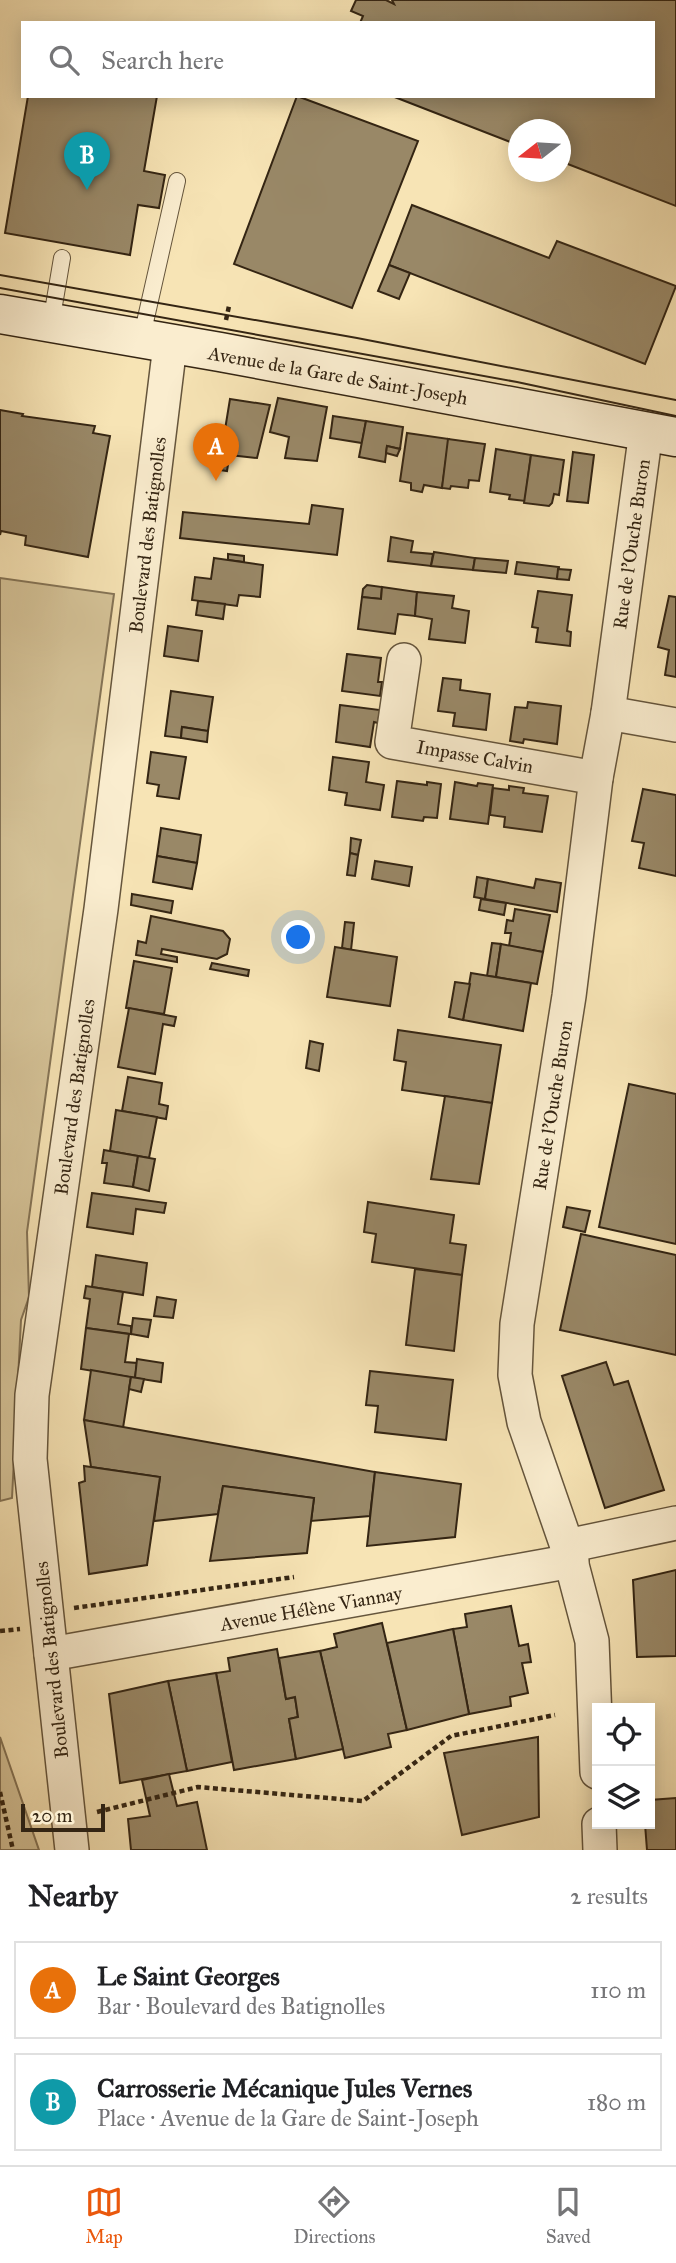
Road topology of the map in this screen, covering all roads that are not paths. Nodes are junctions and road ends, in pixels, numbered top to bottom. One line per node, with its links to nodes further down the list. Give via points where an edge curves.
1 (177, 181): 5 (lane)
2 (62, 258): 4 (lane)
3 (0, 314): 4 (street, Avenue de la Gare de Saint-Joseph)
4 (51, 323): 5 (street, Avenue de la Gare de Saint-Joseph)
5 (155, 342): 6 (street, Avenue de la Gare de Saint-Joseph); 13 (street, Boulevard des Batignolles, via 101,909 32,1395 30,1459)
6 (662, 434): 8 (street, Rue de l'Ouche Buron, via 641,468)
7 (404, 660): 10 (street, Impasse Calvin, via 392,742)
8 (608, 713): 9 (street); 10 (street, Rue de l'Ouche Buron)
9 (676, 725)
10 (596, 778): 12 (street, Rue de l'Ouche Buron, via 569,996 517,1324 516,1375 524,1422)
11 (676, 1523): 12 (street, Avenue Hélène Viannay)
12 (570, 1554): 13 (street, Avenue Hélène Viannay); 14 (street, Rue de l'Ouche Buron, via 592,1640)
13 (51, 1654): 16 (street, Boulevard des Batignolles)
14 (597, 1766)
15 (599, 1829): 17 (street)
16 (72, 1850)
17 (600, 1850)

